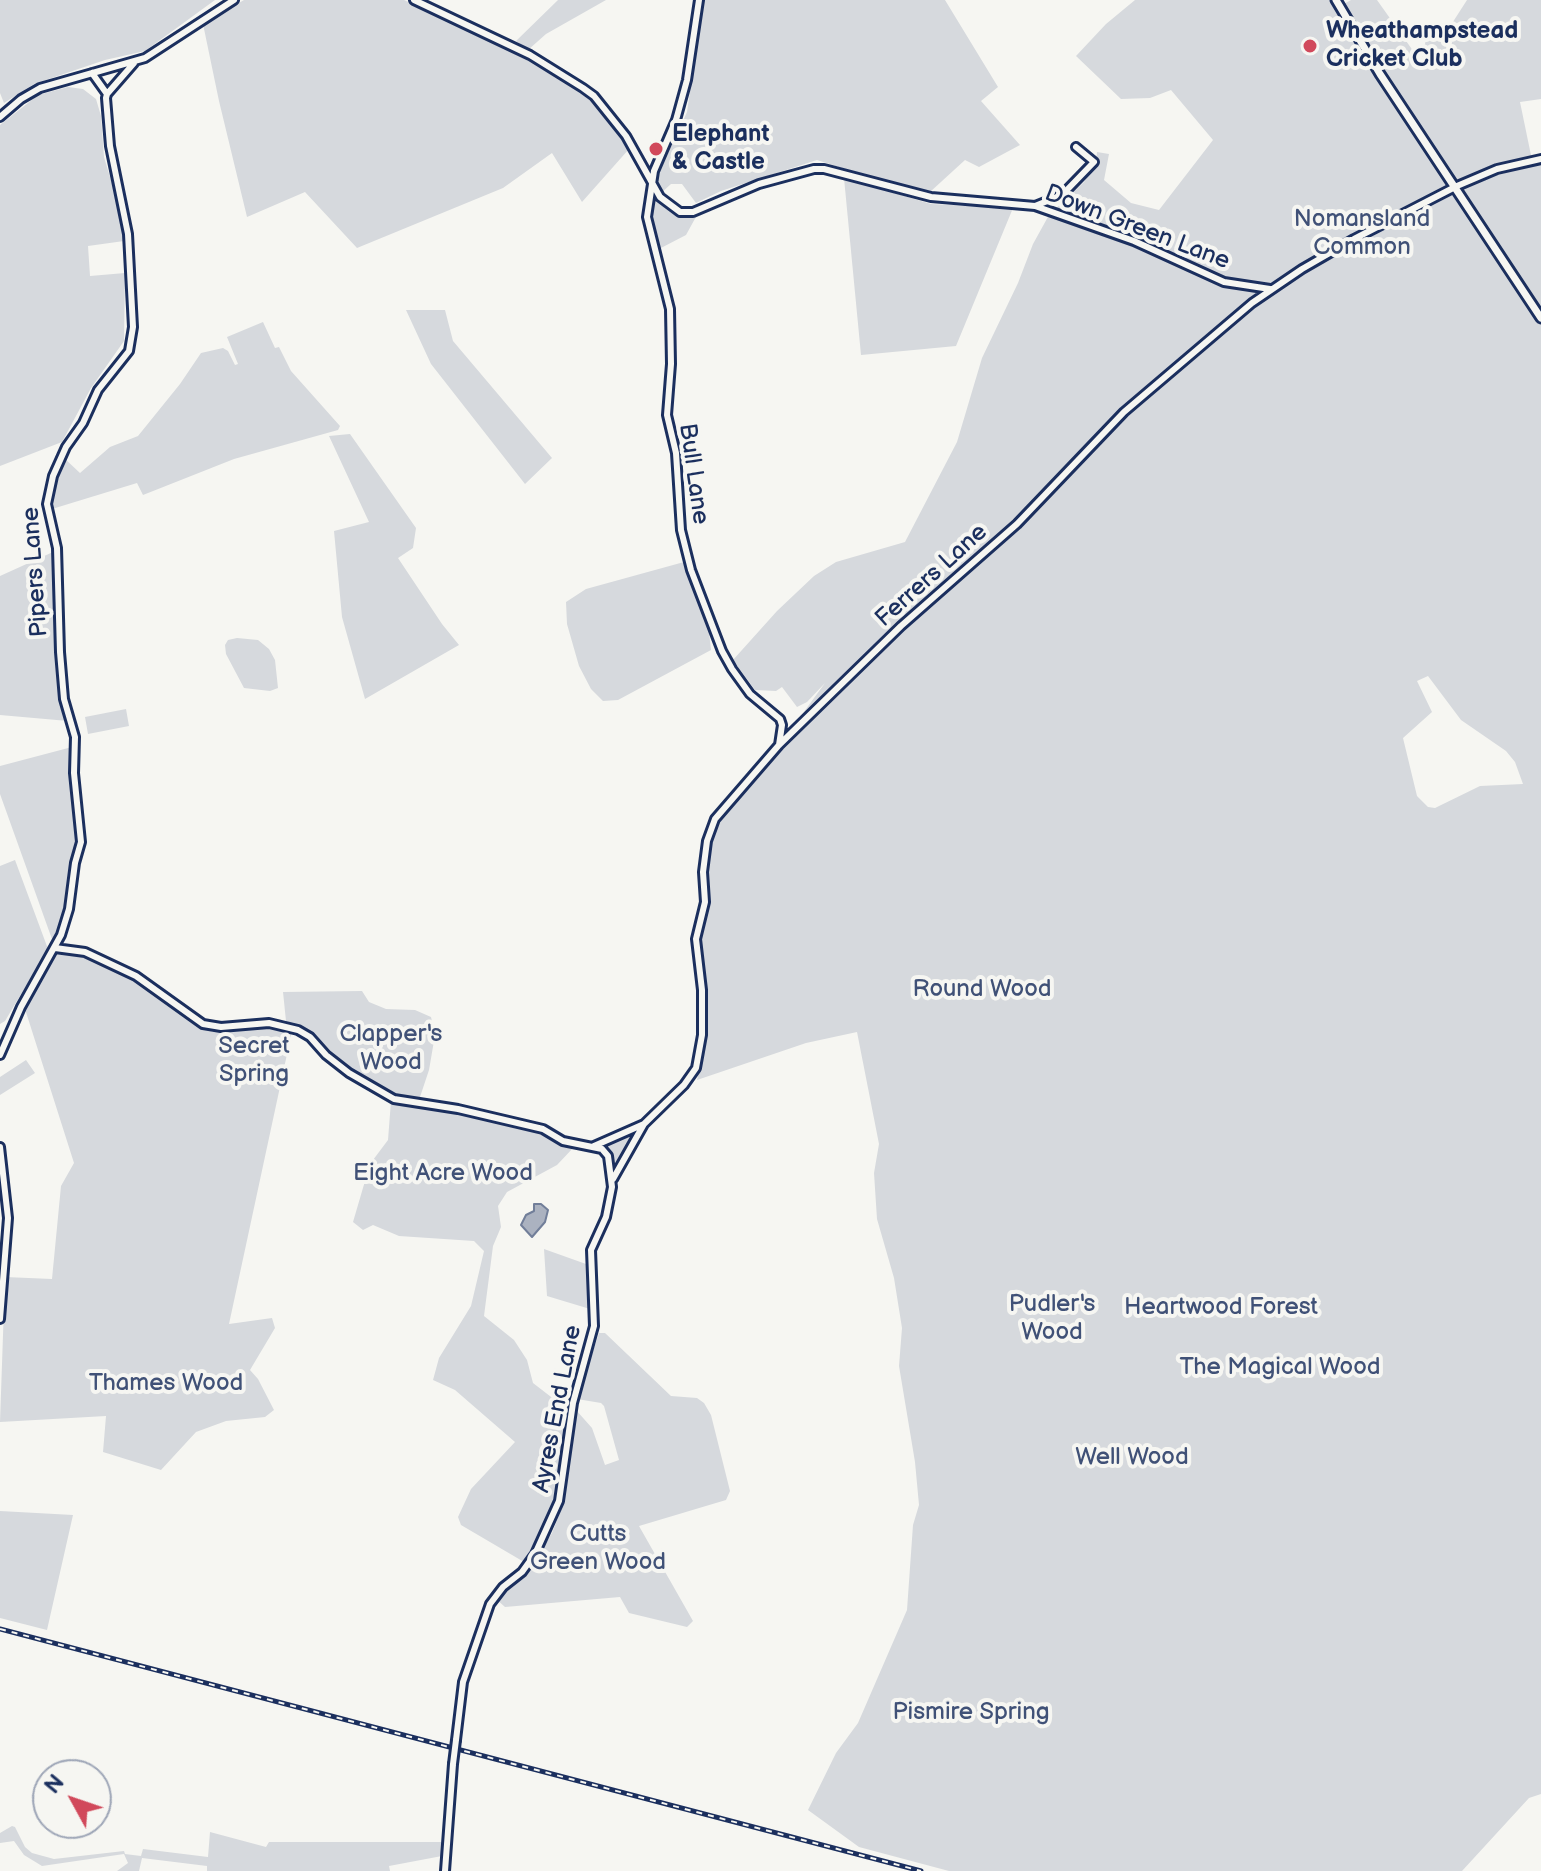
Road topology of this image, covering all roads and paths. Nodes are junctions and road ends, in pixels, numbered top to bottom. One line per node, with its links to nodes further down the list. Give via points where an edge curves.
1 (234, 0): 5 (street)
2 (414, 0): 11 (street, Down Green Lane, via 530,55 594,96 626,136)
3 (699, 0): 11 (street, via 687,80)
4 (1336, 0): 12 (main road)
5 (134, 63): 6 (street); 7 (street)
6 (92, 73): 7 (street); 8 (street, via 32,92)
7 (107, 94): 19 (street, Pipers Lane, via 110,146 128,234 133,327 129,351 98,390 66,447 47,504 57,548 64,699 75,737 82,832 69,909)
8 (0, 117)
9 (1076, 147): 13 (street, via 1094,162)
10 (1541, 159): 12 (street, Ferrers Lane, via 1497,169)
11 (651, 182): 14 (street, Down Green Lane, via 670,206 686,213 814,169 931,197); 18 (street, Bull Lane, via 647,217 670,309 667,415 676,453 681,530 722,651 750,694 780,719)
12 (1454, 188): 16 (street, Ferrers Lane); 17 (main road)
13 (1056, 198): 14 (street); 15 (street)
14 (1035, 206): 15 (street, Down Green Lane)
15 (1052, 213): 16 (street, Down Green Lane, via 1134,241 1224,282)
16 (1271, 289): 18 (street, Ferrers Lane, via 1124,412 1017,524 901,626)
17 (1541, 318)
18 (779, 745): 21 (street, Ferrers Lane, via 715,819 709,833 705,902 696,939 702,990 699,1059 684,1085)
19 (55, 948): 20 (street, Pipers Lane); 22 (street, via 85,952 136,976 203,1024 287,1025 310,1037 349,1073 394,1099 458,1109 543,1129 582,1147)
20 (0, 1055)
21 (644, 1124): 22 (street, Ferrers Lane); 24 (street, Ferrers Lane)
22 (594, 1146): 24 (street, via 608,1156)
23 (0, 1147): 25 (street, via 8,1218)
24 (613, 1179): 26 (street, Ayres End Lane, bridge, via 606,1217 591,1250 594,1326 573,1403 559,1501 535,1554 490,1604 465,1673)
25 (0, 1319)
26 (445, 1871)

